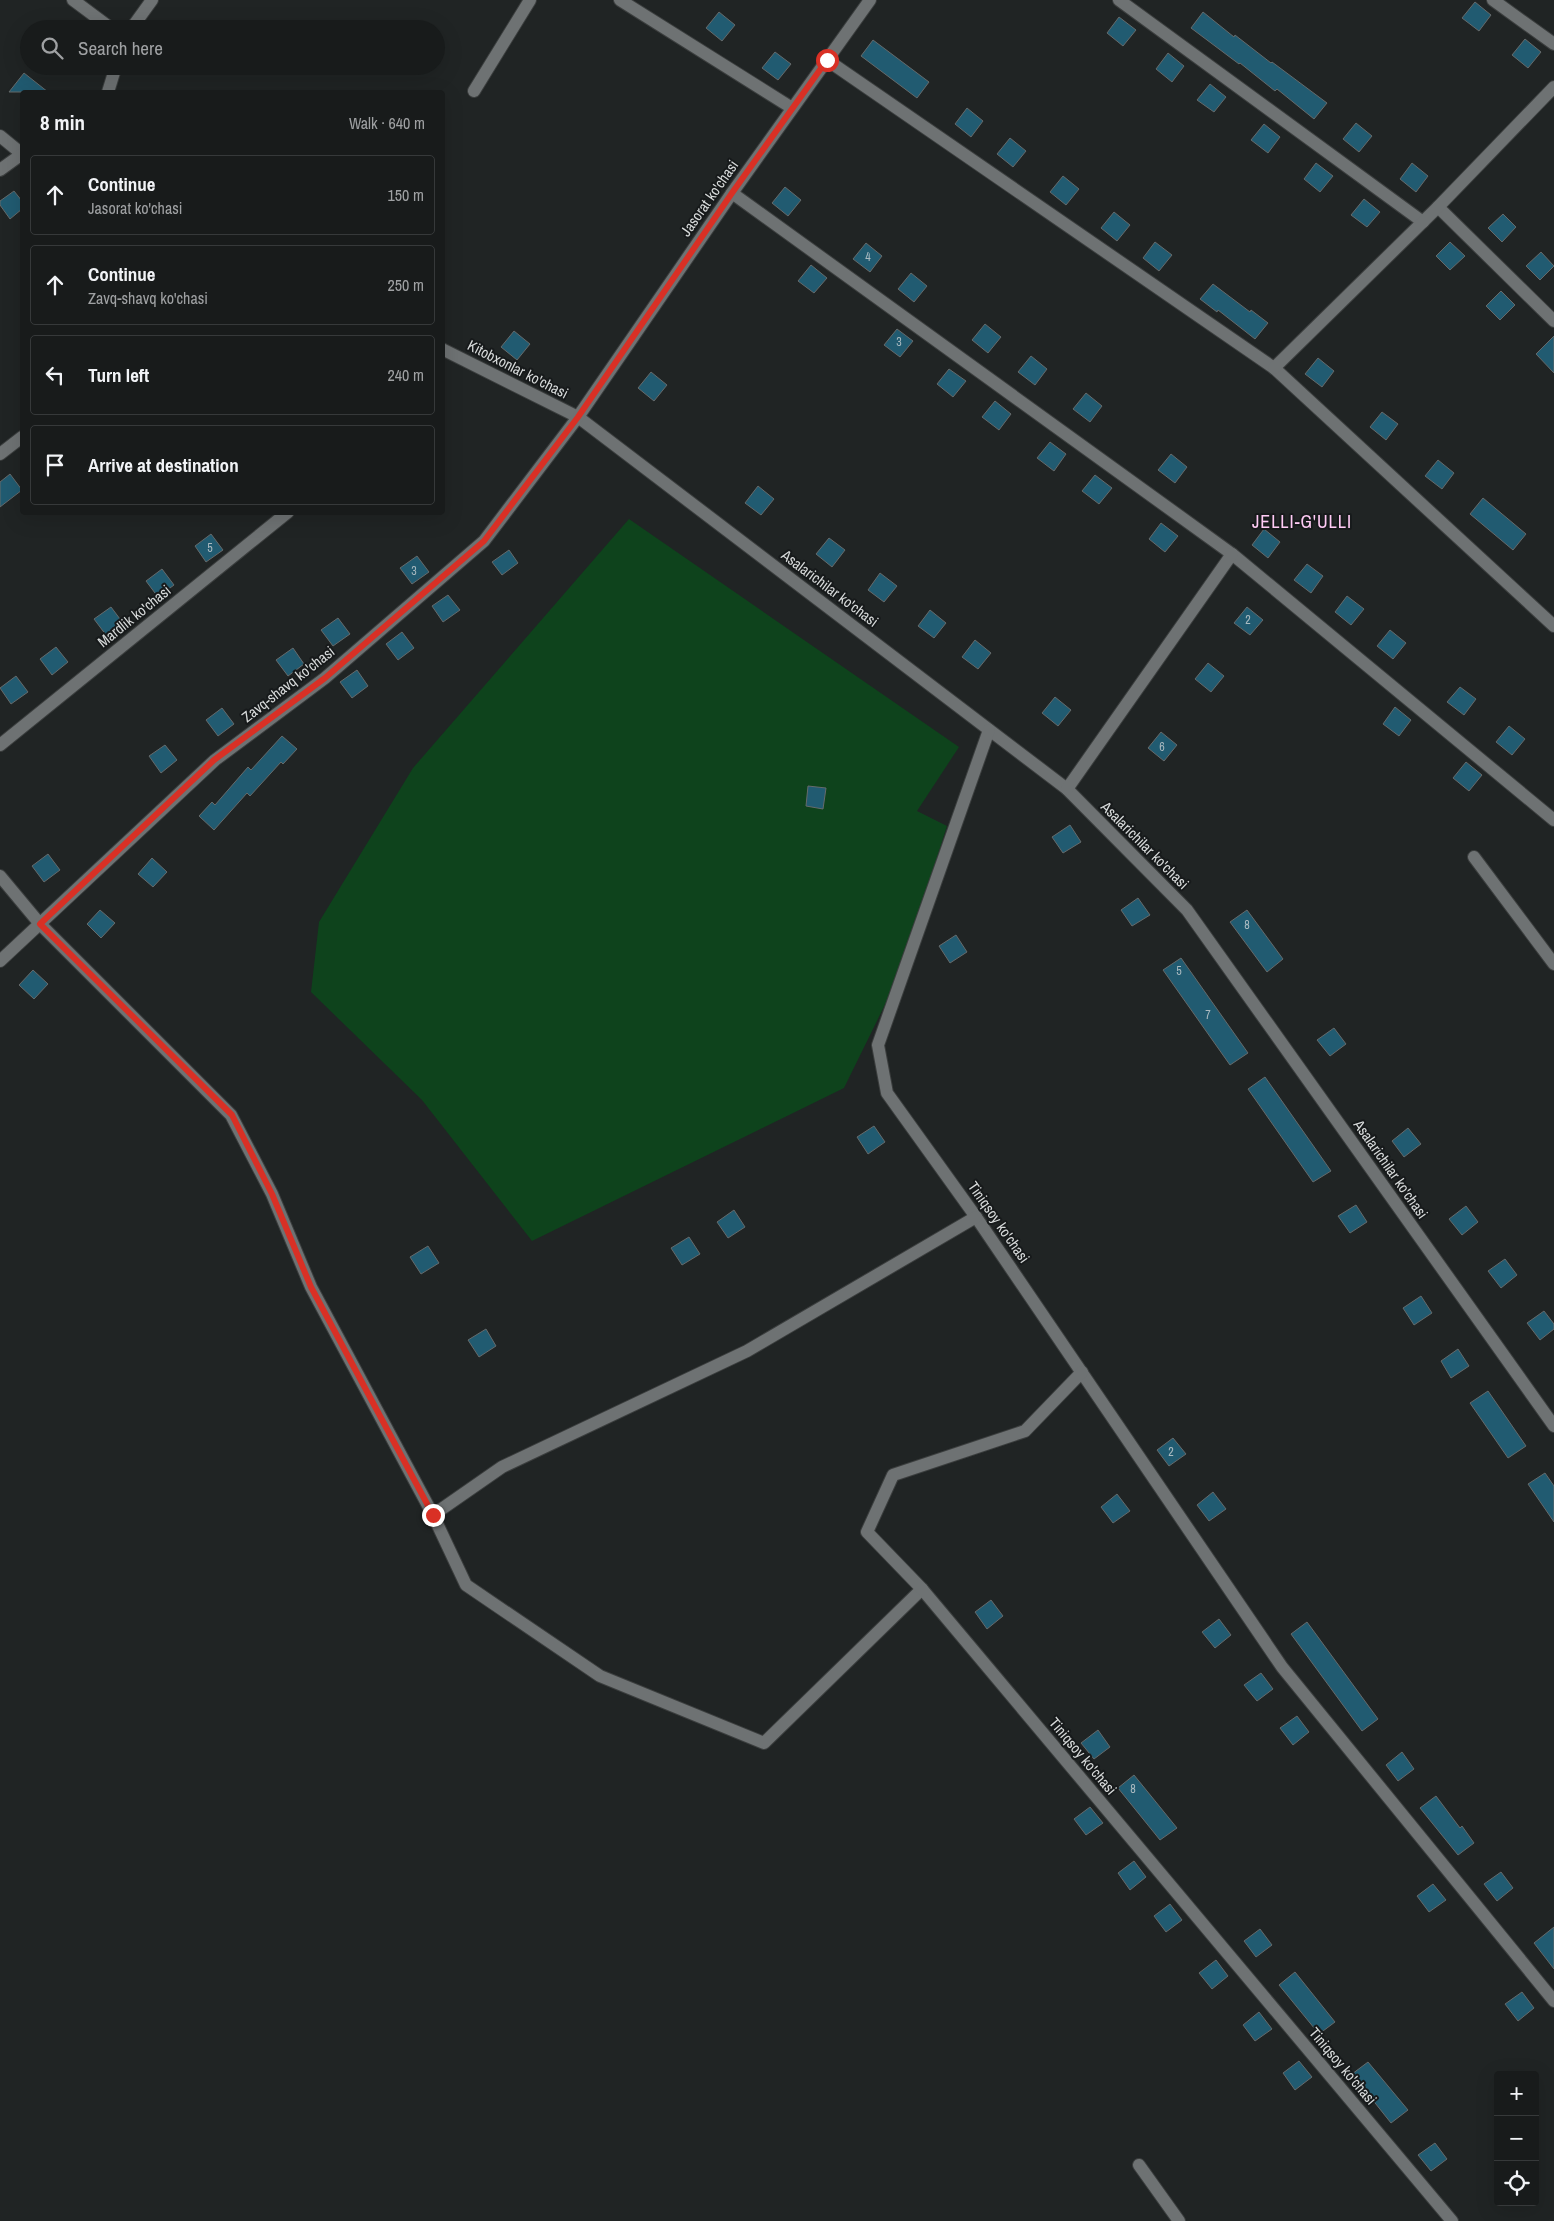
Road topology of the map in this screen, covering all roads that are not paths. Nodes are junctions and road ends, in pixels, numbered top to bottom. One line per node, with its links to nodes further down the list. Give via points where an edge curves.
1 (73, 0): 8 (street)
2 (152, 0): 9 (street)
3 (530, 0): 15 (street)
4 (620, 0): 16 (street)
5 (870, 0): 11 (street, Jasorat ko'chasi)
6 (1119, 0): 23 (street)
7 (1493, 0): 10 (street)
8 (100, 20)
9 (138, 20)
10 (1554, 44)
11 (827, 60): 16 (street, Jasorat ko'chasi); 26 (street)
12 (113, 75): 14 (street)
13 (1554, 87): 22 (street)
14 (109, 90)
15 (474, 91)
16 (792, 108): 21 (street, Jasorat ko'chasi)
17 (0, 136): 18 (street)
18 (20, 152)
19 (20, 155): 20 (street)
20 (0, 170)
21 (732, 193): 27 (street, Jasorat ko'chasi); 31 (street)
22 (1438, 207): 23 (street); 24 (street)
23 (1423, 222): 26 (street)
24 (1554, 321)
25 (445, 350): 27 (street, Kitobxonlar ko'chasi)
26 (1274, 368): 32 (street)
27 (578, 417): 33 (street, Asalarichilar ko'chasi); 39 (street, Zavq-shavq ko'chasi, via 484,541 325,678 214,760)
28 (20, 439): 29 (street)
29 (0, 454)
30 (284, 515): 34 (street, Mardlik ko'chasi)
31 (1232, 554): 35 (street); 36 (street)
32 (1554, 626)
33 (989, 730): 35 (street, Asalarichilar ko'chasi); 42 (street, Tiniqsoy ko'chasi, via 878,1045 887,1092)
34 (0, 745)
35 (1067, 789): 44 (street, Asalarichilar ko'chasi, via 1187,910)
36 (1554, 820)
37 (1474, 857): 41 (street)
38 (0, 876): 39 (street)
39 (40, 924): 40 (street, Zavq-shavq ko'chasi); 45 (street, via 232,1115 272,1194 311,1287)
40 (0, 961)
41 (1554, 964)
42 (976, 1216): 43 (street, Tiniqsoy ko'chasi); 45 (street, via 747,1352 502,1467)
43 (1082, 1372): 46 (street, Tiniqsoy ko'chasi, via 1025,1431 894,1475 867,1532); 47 (street, Tiniqsoy ko'chasi, via 1282,1667)
44 (1554, 1426)
45 (433, 1515): 46 (street, via 466,1585 600,1676 764,1743)
46 (922, 1589): 50 (street, Tiniqsoy ko'chasi)
47 (1554, 2001)
48 (1139, 2165): 49 (street)
49 (1179, 2221)
50 (1452, 2221)

